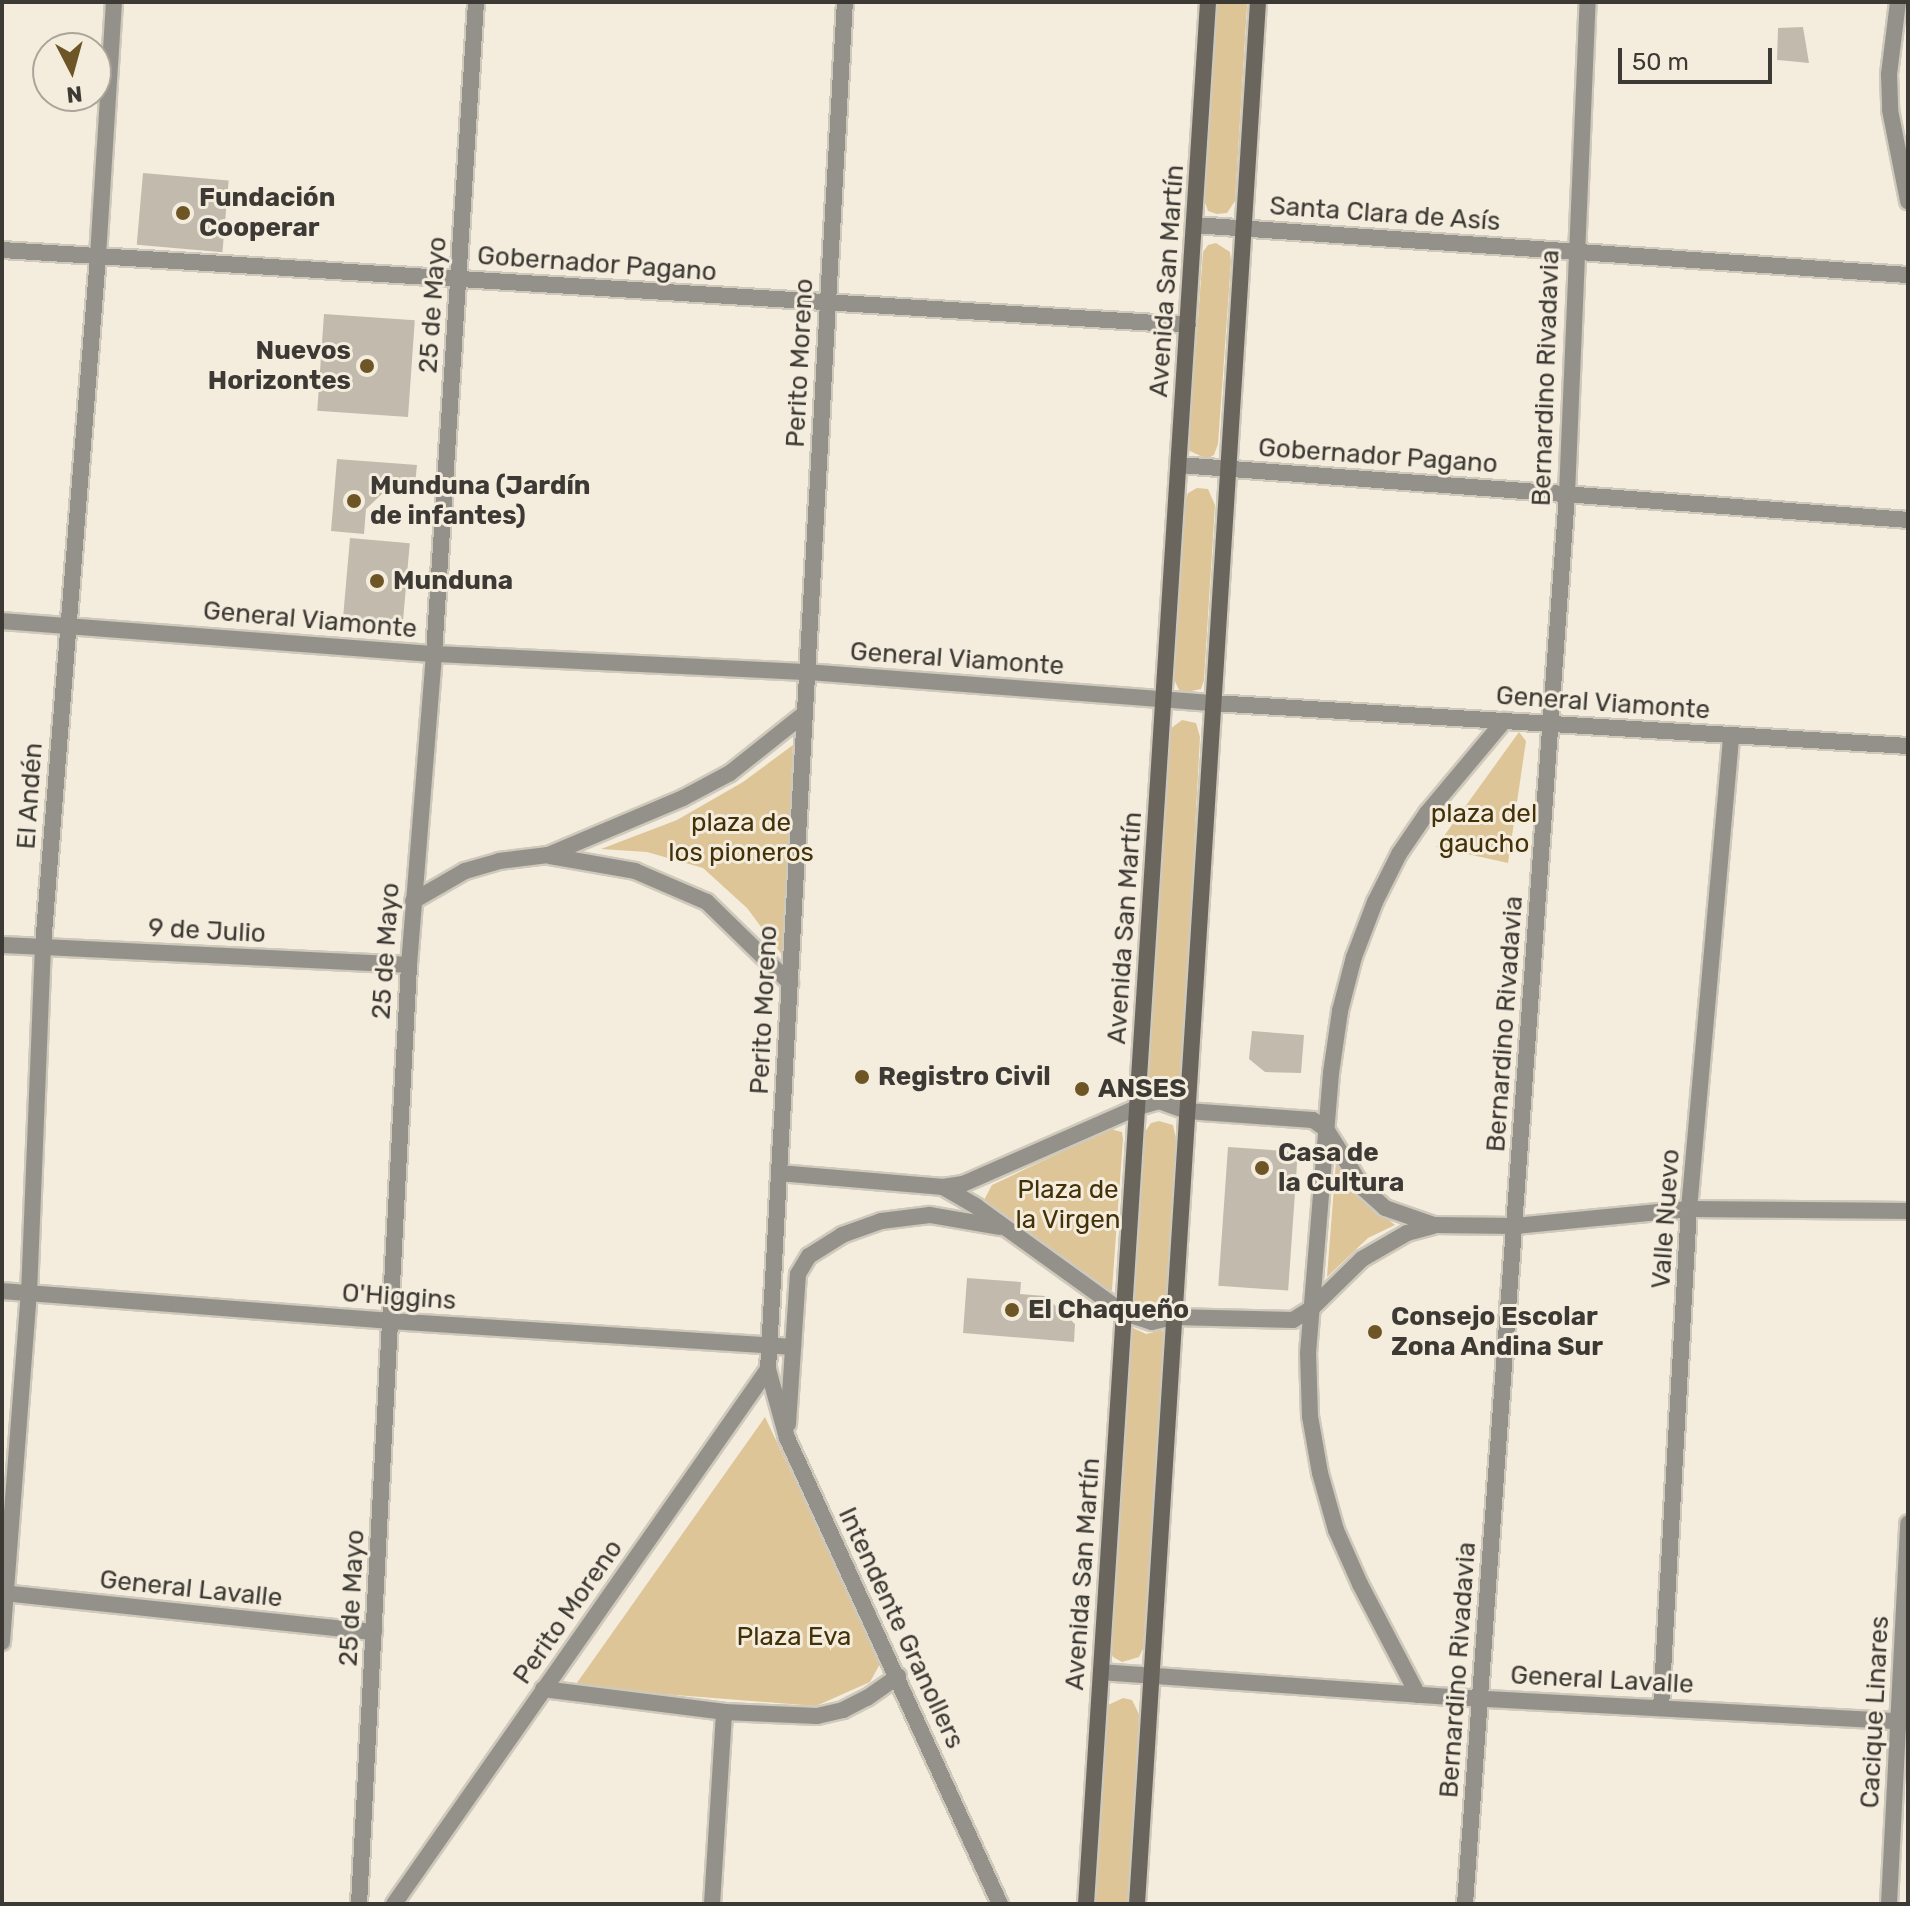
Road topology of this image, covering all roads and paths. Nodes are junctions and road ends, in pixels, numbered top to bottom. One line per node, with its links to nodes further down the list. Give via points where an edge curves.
1 (114, 2): 13 (street, El Andén)
2 (476, 2): 15 (street, 25 de Mayo)
3 (845, 2): 16 (street, Perito Moreno)
4 (1208, 2): 9 (main road, Avenida San Martín)
5 (1258, 2): 10 (main road)
6 (1588, 2): 12 (street, Bernardino Rivadavia)
7 (1898, 2): 8 (street, via 1890,110)
8 (1908, 201)
9 (1194, 225): 10 (street, Santa Clara de Asís); 17 (main road, Avenida San Martín)
10 (1243, 229): 12 (street, Santa Clara de Asís); 19 (main road)
11 (2, 250): 13 (street, Gobernador Pagano)
12 (1575, 251): 14 (street, Santa Clara de Asís); 20 (street, Bernardino Rivadavia)
13 (98, 256): 15 (street, Gobernador Pagano); 23 (street, El Andén)
14 (1908, 275)
15 (459, 279): 16 (street, Gobernador Pagano); 24 (street, 25 de Mayo)
16 (827, 302): 17 (street, Gobernador Pagano); 25 (street, Perito Moreno)
17 (1188, 325): 18 (main road, Avenida San Martín)
18 (1179, 465): 19 (street, Gobernador Pagano); 26 (main road, Avenida San Martín)
19 (1228, 469): 20 (street, Gobernador Pagano); 27 (main road)
20 (1567, 494): 21 (street, Gobernador Pagano); 30 (street, Bernardino Rivadavia)
21 (1908, 520)
22 (2, 621): 23 (street, General Viamonte)
23 (68, 625): 24 (street, General Viamonte); 36 (street, El Andén)
24 (434, 654): 25 (street, General Viamonte); 34 (street, 25 de Mayo)
25 (807, 672): 26 (street, General Viamonte); 28 (street, Perito Moreno)
26 (1164, 699): 27 (street, General Viamonte); 39 (main road, Avenida San Martín)
27 (1213, 703): 29 (street, General Viamonte); 40 (main road)
28 (803, 715): 33 (street, via 730,773); 38 (street, Perito Moreno)
29 (1504, 721): 30 (street, General Viamonte); 41 (street, via 1427,813 1375,902 1340,1011)
30 (1551, 724): 31 (street, General Viamonte); 47 (street, Bernardino Rivadavia)
31 (1731, 735): 32 (street, General Viamonte); 44 (street, Valle Nuevo)
32 (1908, 746)
33 (548, 855): 34 (street, via 465,871); 38 (street, via 635,871 707,902)
34 (413, 901): 37 (street, 25 de Mayo)
35 (2, 945): 36 (street, 9 de Julio)
36 (43, 946): 37 (street, 9 de Julio); 50 (street, El Andén)
37 (409, 965): 54 (street, 25 de Mayo)
38 (790, 983): 42 (street, Perito Moreno)
39 (1138, 1107): 40 (street, via 1159,1101); 43 (street, via 981,1179); 52 (main road, Avenida San Martín)
40 (1187, 1111): 41 (street, via 1297,1117); 53 (main road)
41 (1326, 1129): 46 (street, via 1363,1188 1385,1208); 51 (street)
42 (779, 1173): 43 (street); 55 (street, Perito Moreno)
43 (943, 1187): 48 (street)
44 (1689, 1209): 45 (street); 47 (street); 69 (street, Valle Nuevo)
45 (1908, 1211)
46 (1434, 1225): 47 (street); 51 (street, via 1407,1233 1362,1259)
47 (1515, 1226): 68 (street, Bernardino Rivadavia)
48 (1007, 1228): 52 (street); 56 (street, via 930,1215 881,1221 842,1235 809,1256 798,1274)
49 (2, 1291): 50 (street, O'Higgins)
50 (29, 1294): 54 (street, O'Higgins); 60 (street, El Andén)
51 (1312, 1308): 53 (street, via 1284,1321); 67 (street, via 1310,1416 1320,1473 1336,1530)
52 (1124, 1313): 53 (street, via 1142,1321); 63 (main road, Avenida San Martín)
53 (1174, 1317): 64 (main road)
54 (390, 1321): 55 (street, O'Higgins); 61 (street, 25 de Mayo)
55 (768, 1346): 56 (street, O'Higgins); 57 (street, Perito Moreno)
56 (793, 1347): 58 (street)
57 (768, 1369): 58 (street, Intendente Granollers); 66 (street, Perito Moreno)
58 (787, 1438): 65 (street, Intendente Granollers)
59 (1908, 1523): 71 (street, Cacique Linares)
60 (4, 1593): 61 (street, General Lavalle); 62 (street, El Andén)
61 (374, 1632): 72 (street, 25 de Mayo)
62 (2, 1642)
63 (1101, 1672): 64 (street, General Lavalle); 76 (main road, Avenida San Martín)
64 (1151, 1675): 67 (street, General Lavalle); 77 (main road)
65 (898, 1676): 70 (street, via 867,1698 830,1713); 75 (street, Intendente Granollers)
66 (543, 1689): 70 (street); 73 (street, Perito Moreno)
67 (1418, 1695): 68 (street, General Lavalle)
68 (1480, 1698): 69 (street, General Lavalle); 78 (street, Bernardino Rivadavia)
69 (1661, 1708): 71 (street, General Lavalle)
70 (724, 1712): 74 (street)
71 (1903, 1722): 79 (street, Cacique Linares)
72 (359, 1904)
73 (394, 1904)
74 (712, 1904)
75 (1000, 1904)
76 (1086, 1904)
77 (1137, 1904)
78 (1465, 1904)
79 (1889, 1904)

